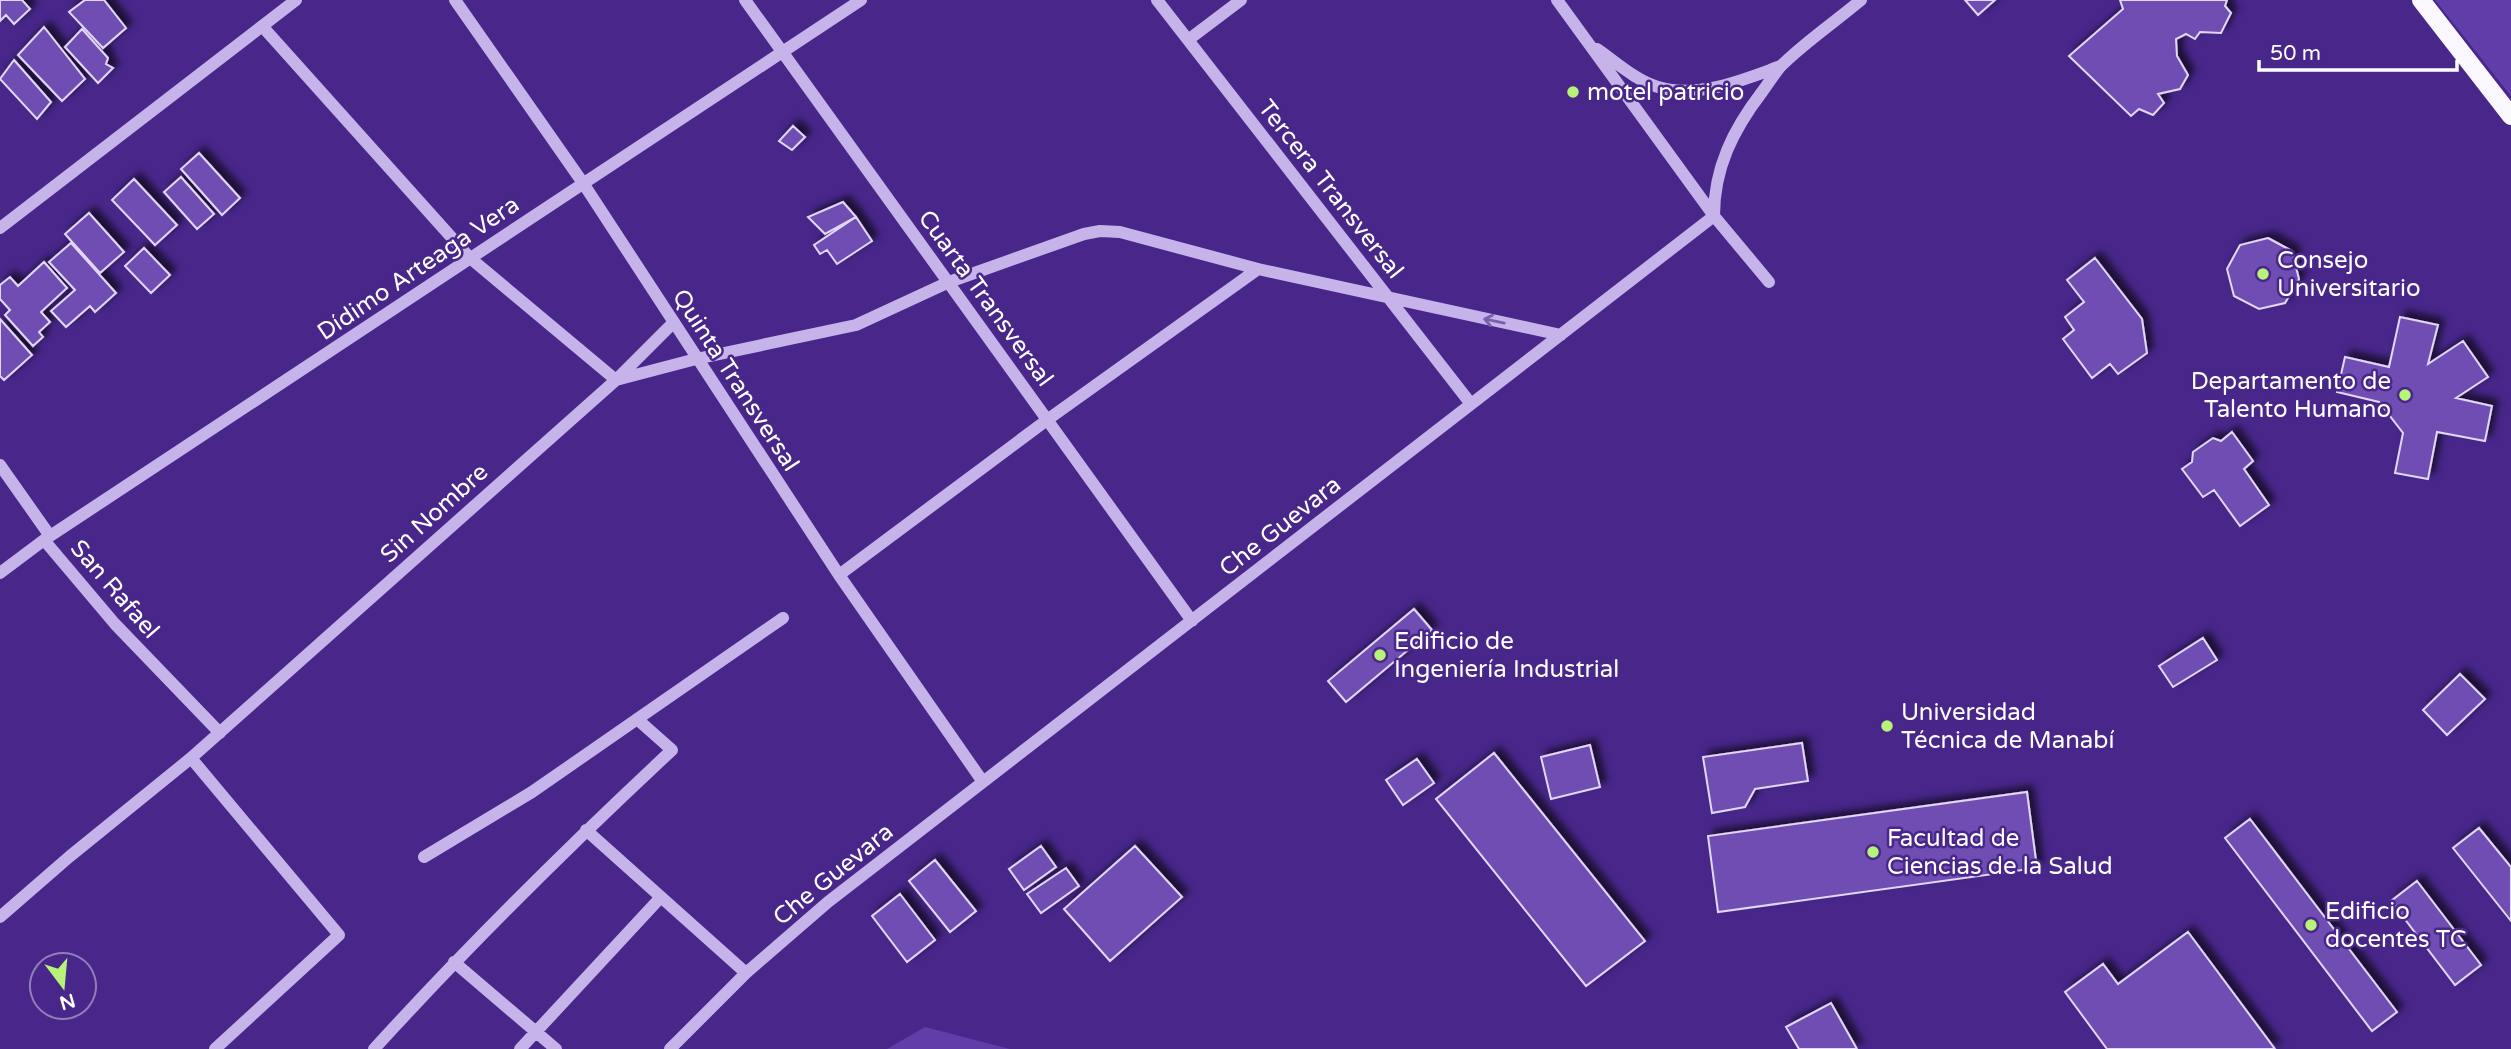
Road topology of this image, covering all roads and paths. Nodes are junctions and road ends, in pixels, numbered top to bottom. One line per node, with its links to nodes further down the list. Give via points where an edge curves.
1 (296, 0): 10 (street)
2 (455, 0): 16 (street, Quinta Transversal)
3 (745, 0): 13 (street, Cuarta Transversal)
4 (861, 0): 13 (street, Dídimo Arteaga Vera)
5 (1157, 0): 11 (street, Tercera Transversal)
6 (1241, 0): 11 (street)
7 (1557, 0): 12 (street)
8 (1861, 0): 14 (street)
9 (2421, 0): 15 (main road)
10 (262, 26): 18 (street); 19 (street)
11 (1188, 40): 23 (street, Tercera Transversal)
12 (1588, 43): 14 (street, via 1658,87 1693,91); 17 (street)
13 (782, 52): 16 (street, Dídimo Arteaga Vera); 21 (street, Cuarta Transversal)
14 (1781, 66): 17 (street, via 1729,142 1714,192)
15 (2511, 116)
16 (583, 183): 19 (street, Dídimo Arteaga Vera); 24 (street, Quinta Transversal)
17 (1714, 216): 22 (street); 25 (street, Che Guevara)
18 (0, 228)
19 (470, 258): 27 (street); 31 (street, Dídimo Arteaga Vera)
20 (1258, 269): 21 (street, via 1120,232 1100,231); 23 (street); 29 (street)
21 (949, 282): 26 (street, via 856,325); 29 (street, Cuarta Transversal)
22 (1769, 282)
23 (1390, 299): 25 (street, one-way to 23); 28 (street, Tercera Transversal)
24 (674, 322): 26 (street, Quinta Transversal); 27 (street, Sin Nombre)
25 (1561, 335): 28 (street, Che Guevara)
26 (696, 359): 27 (street); 33 (street, Quinta Transversal)
27 (616, 380): 37 (street, Sin Nombre)
28 (1471, 404): 35 (street, Che Guevara)
29 (1047, 420): 33 (street); 35 (street, Cuarta Transversal)
30 (0, 465): 31 (street, San Rafael)
31 (47, 538): 32 (street, Dídimo Arteaga Vera); 37 (street, San Rafael, via 115,624)
32 (0, 573)
33 (839, 575): 39 (street, Quinta Transversal)
34 (783, 618): 36 (street)
35 (1192, 621): 39 (street, Che Guevara)
36 (636, 719): 40 (street, via 672,750); 41 (street, via 532,792)
37 (220, 733): 38 (street, Sin Nombre)
38 (191, 758): 43 (street, Sin Nombre); 47 (street, via 339,936)
39 (983, 782): 45 (street, Che Guevara, via 828,902)
40 (586, 830): 42 (street); 44 (street)
41 (424, 857)
42 (661, 897): 45 (street); 46 (street)
43 (0, 917)
44 (454, 962): 46 (street); 48 (street)
45 (746, 973): 51 (street, Che Guevara)
46 (536, 1031): 49 (street); 50 (street)
47 (221, 1047)
48 (374, 1049)
49 (520, 1049)
50 (556, 1049)
51 (670, 1049)

